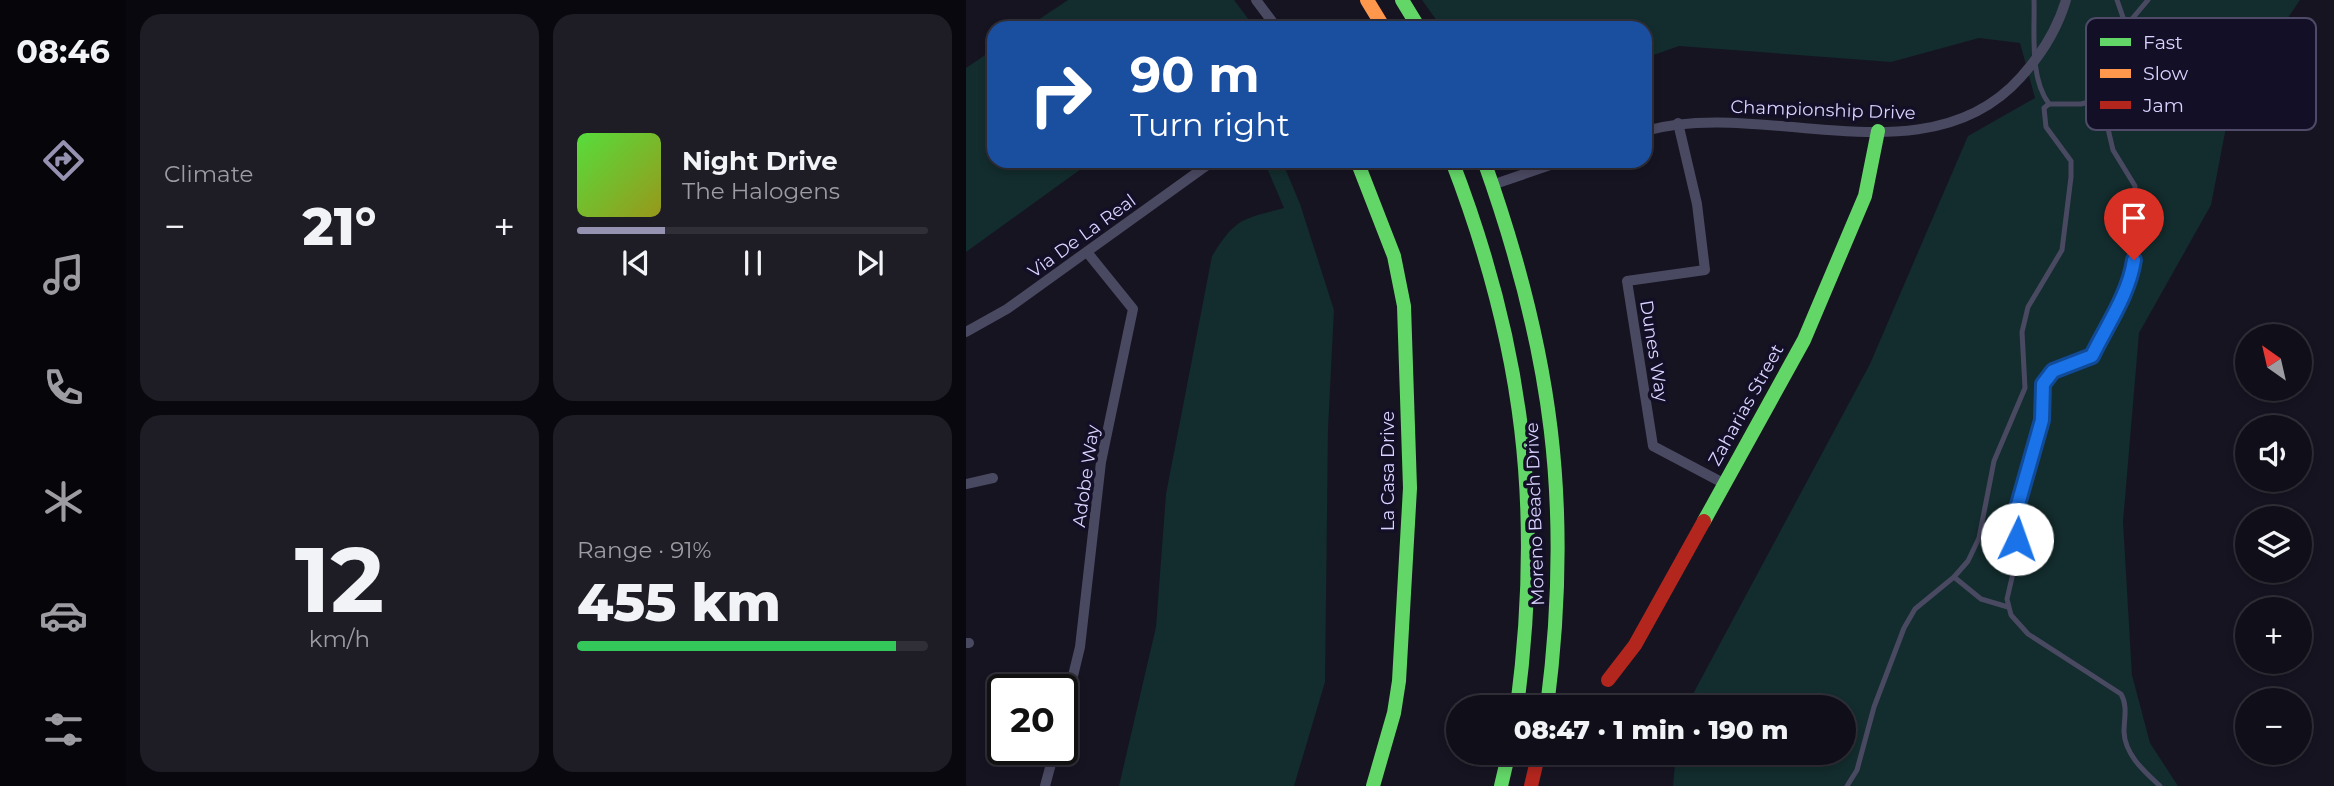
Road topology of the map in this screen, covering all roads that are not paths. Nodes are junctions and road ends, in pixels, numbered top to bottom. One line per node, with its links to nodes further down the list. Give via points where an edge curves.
1 (1256, 0): 10 (street)
2 (1367, 0): 11 (main road)
3 (2034, 0): 13 (lane)
4 (2066, 0): 13 (street, Championship Drive)
5 (2117, 0): 8 (lane)
6 (2148, 0): 9 (lane)
7 (1409, 2): 12 (main road)
8 (2123, 18)
9 (2133, 18)
10 (1272, 21)
11 (1380, 21)
12 (1416, 21)
13 (2036, 61): 15 (lane); 19 (street, Championship Drive, via 2004,94 1962,118 1926,129)
14 (2086, 103): 15 (lane)
15 (2049, 104): 32 (lane, via 2044,108 2046,127 2071,161 2065,239 2028,307 2022,332 2025,388 1994,461 1979,538)
16 (1678, 123): 17 (street, Championship Drive); 19 (street, Championship Drive, via 1724,121); 31 (street, Dunes Way, via 1697,204 1705,270 1628,281 1653,446)
17 (1652, 129)
18 (2109, 130): 33 (lane, via 2113,150 2135,186 2131,281 2092,356 2053,371 2043,384 2040,429 2017,508)
19 (1878, 131): 31 (main road, Zaharias Street, via 1865,196 1817,313)
20 (1203, 168): 27 (street, Via De La Real)
21 (1360, 168): 42 (main road, La Casa Drive, via 1401,281 1410,446 1399,681)
22 (1455, 168): 26 (main road, Moreno Beach Drive)
23 (1486, 168): 25 (main road, Moreno Beach Drive)
24 (1542, 168): 25 (street)
25 (1492, 185): 26 (main road); 37 (main road, Moreno Beach Drive, via 1524,277 1542,353 1554,437 1559,608)
26 (1465, 193): 36 (main road, Moreno Beach Drive, via 1496,289 1521,411 1530,509 1530,583)
27 (1087, 252): 28 (street, Via De La Real); 34 (street, Adobe Way, via 1133,309 1101,462)
28 (966, 332)
29 (993, 478): 30 (street)
30 (966, 484)
31 (1725, 484): 35 (main road, Zaharias Street, via 1635,645)
32 (1954, 577): 33 (lane, via 1981,599); 45 (lane, via 1915,609 1904,628 1874,707 1857,770)
33 (2008, 607): 46 (lane, via 2018,626 2039,643 2122,694 2126,742 2142,769)
34 (1073, 674)
35 (1608, 680)
36 (1518, 695)
37 (1548, 695)
38 (1051, 765): 41 (street)
39 (1506, 765): 43 (main road)
40 (1536, 765): 44 (main road)
41 (1045, 786)
42 (1373, 786)
43 (1501, 786)
44 (1531, 786)
45 (1847, 786)
46 (2160, 786)

